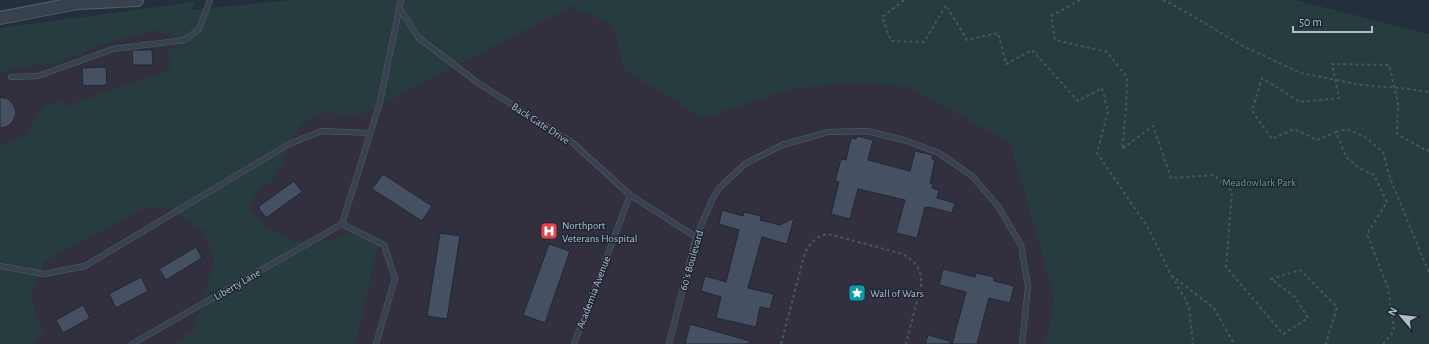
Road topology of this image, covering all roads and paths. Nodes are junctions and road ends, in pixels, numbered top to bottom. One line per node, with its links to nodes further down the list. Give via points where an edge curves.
1 (137, 0): 8 (street, via 78,3)
2 (210, 0): 9 (lane, via 199,29 185,40 113,49 38,76)
3 (401, 0): 7 (lane)
4 (904, 0): 21 (path, via 882,17 891,41 924,42 946,5 967,40 998,33 1006,64 1032,50 1078,101 1102,88 1108,111 1097,153 1146,226)
5 (1080, 0): 31 (path, via 1051,16 1055,40 1107,52 1126,77 1122,149 1153,126 1171,178 1214,175 1232,191 1226,267 1282,334 1308,318 1295,297 1270,279 1300,270 1337,307)
6 (1163, 0): 10 (path, via 1243,46 1301,73)
7 (399, 8): 14 (lane, via 380,102); 16 (lane, Back Gate Drive, via 419,38 478,83 573,143)
8 (0, 18)
9 (11, 77)
10 (1335, 80): 11 (path); 11 (path, via 1332,64 1389,65); 13 (path, via 1338,98 1300,102 1262,78 1252,111 1272,140 1294,130 1317,140)
11 (1394, 87): 12 (path); 15 (path, via 1398,103 1397,134 1427,151)
12 (1429, 92)
13 (1336, 132): 20 (path, via 1347,129 1365,137 1382,152); 32 (path, via 1346,157 1359,168 1374,175 1387,202 1367,234 1388,288 1394,331)
14 (370, 133): 17 (lane); 19 (lane, via 322,131 289,144 85,266 44,274)
15 (1429, 149)
16 (630, 195): 18 (lane, Back Gate Drive); 24 (lane, Academia Avenue)
17 (342, 224): 22 (lane, Liberty Lane); 23 (lane, via 384,245 395,278)
18 (696, 237): 25 (lane, 60's Boulevard); 28 (lane, 60's Boulevard, via 719,188 745,164 782,145 828,132 867,131 904,140 939,153 972,176 998,206 1021,245 1028,287)
19 (0, 266)
20 (1429, 273)
21 (1171, 275): 29 (path, via 1189,306); 30 (path, via 1214,308)
22 (132, 344)
23 (376, 344)
24 (574, 344)
25 (669, 344)
26 (781, 344): 27 (path, via 805,252 810,243 820,235 828,234 903,254 913,260 922,278)
27 (906, 344)
28 (1022, 344)
29 (1193, 344)
30 (1234, 344)
31 (1326, 344)
32 (1383, 344)

